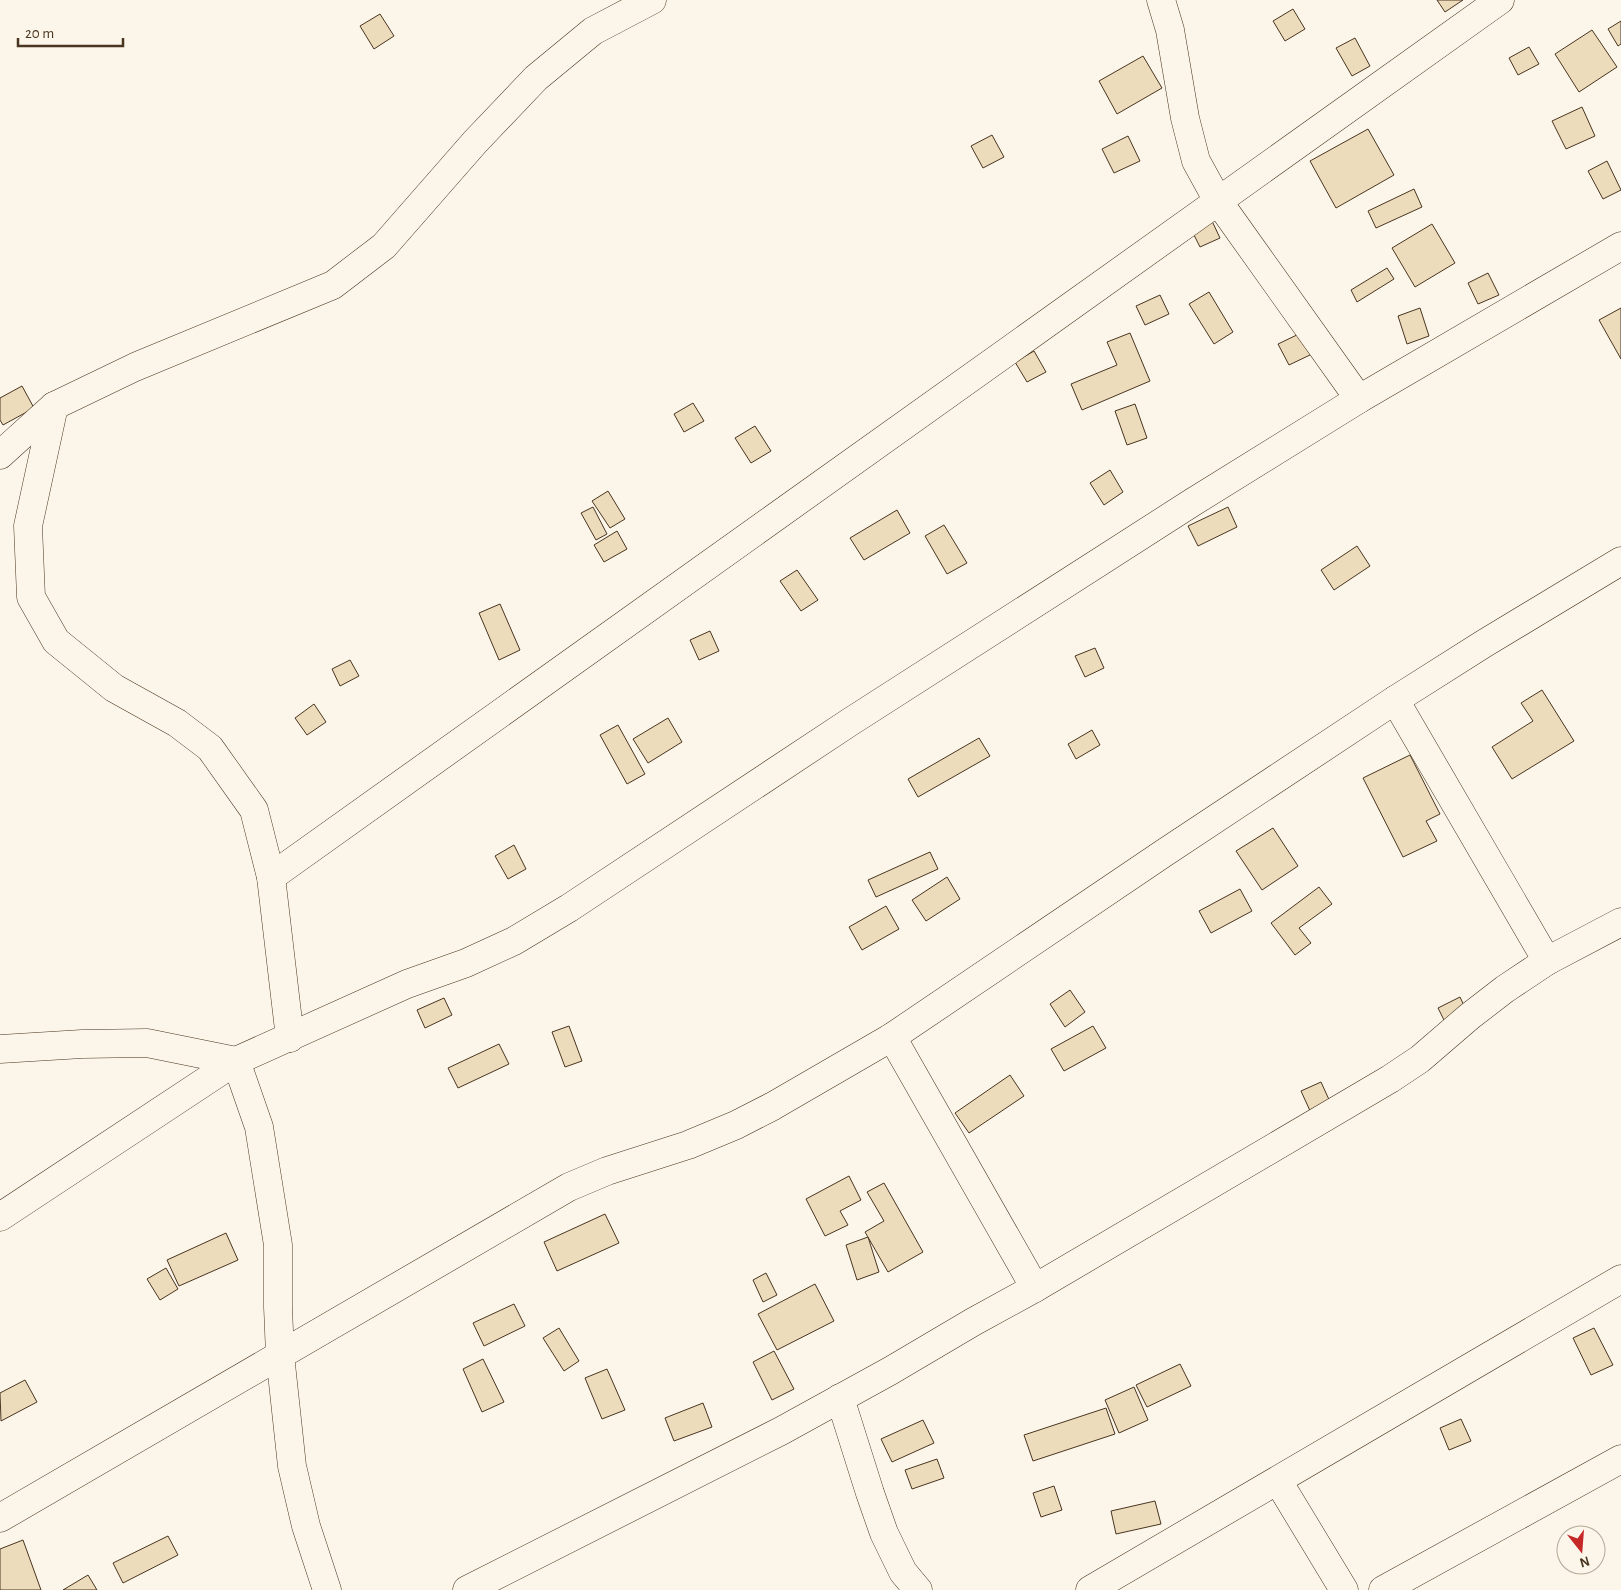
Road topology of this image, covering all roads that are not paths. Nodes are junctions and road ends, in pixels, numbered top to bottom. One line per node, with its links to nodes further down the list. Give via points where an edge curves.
1 (609, 0): 5 (street)
2 (652, 0): 5 (street)
3 (1161, 0): 6 (street, via 1196,161)
4 (1500, 0): 6 (street)
5 (593, 31): 9 (street, via 536,78 384,246 333,286 135,367)
6 (1218, 201): 8 (street); 13 (street)
7 (1621, 246): 8 (street)
8 (1359, 399): 17 (street, via 1084,572 514,941 466,963 407,984)
9 (54, 406): 10 (street); 13 (street, via 28,526 31,597 56,641 114,688 177,723 210,748 254,810)
10 (0, 455)
11 (1621, 561): 12 (street)
12 (1395, 700): 15 (street); 16 (street)
13 (271, 877): 17 (street)
14 (1621, 922): 15 (street)
15 (1547, 961): 22 (street, via 1498,994 1420,1059 1390,1079)
16 (892, 1037): 22 (street); 23 (street, via 736,1125 570,1187)
17 (290, 1038): 19 (street)
18 (0, 1049): 19 (street, via 147,1043)
19 (236, 1061): 20 (street); 23 (street, via 259,1127 278,1245)
20 (0, 1217)
21 (1621, 1279): 26 (street)
22 (1035, 1288): 24 (street)
23 (280, 1356): 27 (street); 28 (street, via 292,1466)
24 (840, 1398): 29 (street); 30 (street, via 884,1533 903,1572)
25 (1621, 1459): 33 (street)
26 (1278, 1481): 31 (street); 32 (street)
27 (0, 1518)
28 (326, 1590)
29 (467, 1590)
30 (918, 1590)
31 (1090, 1590)
32 (1344, 1590)
33 (1383, 1590)

